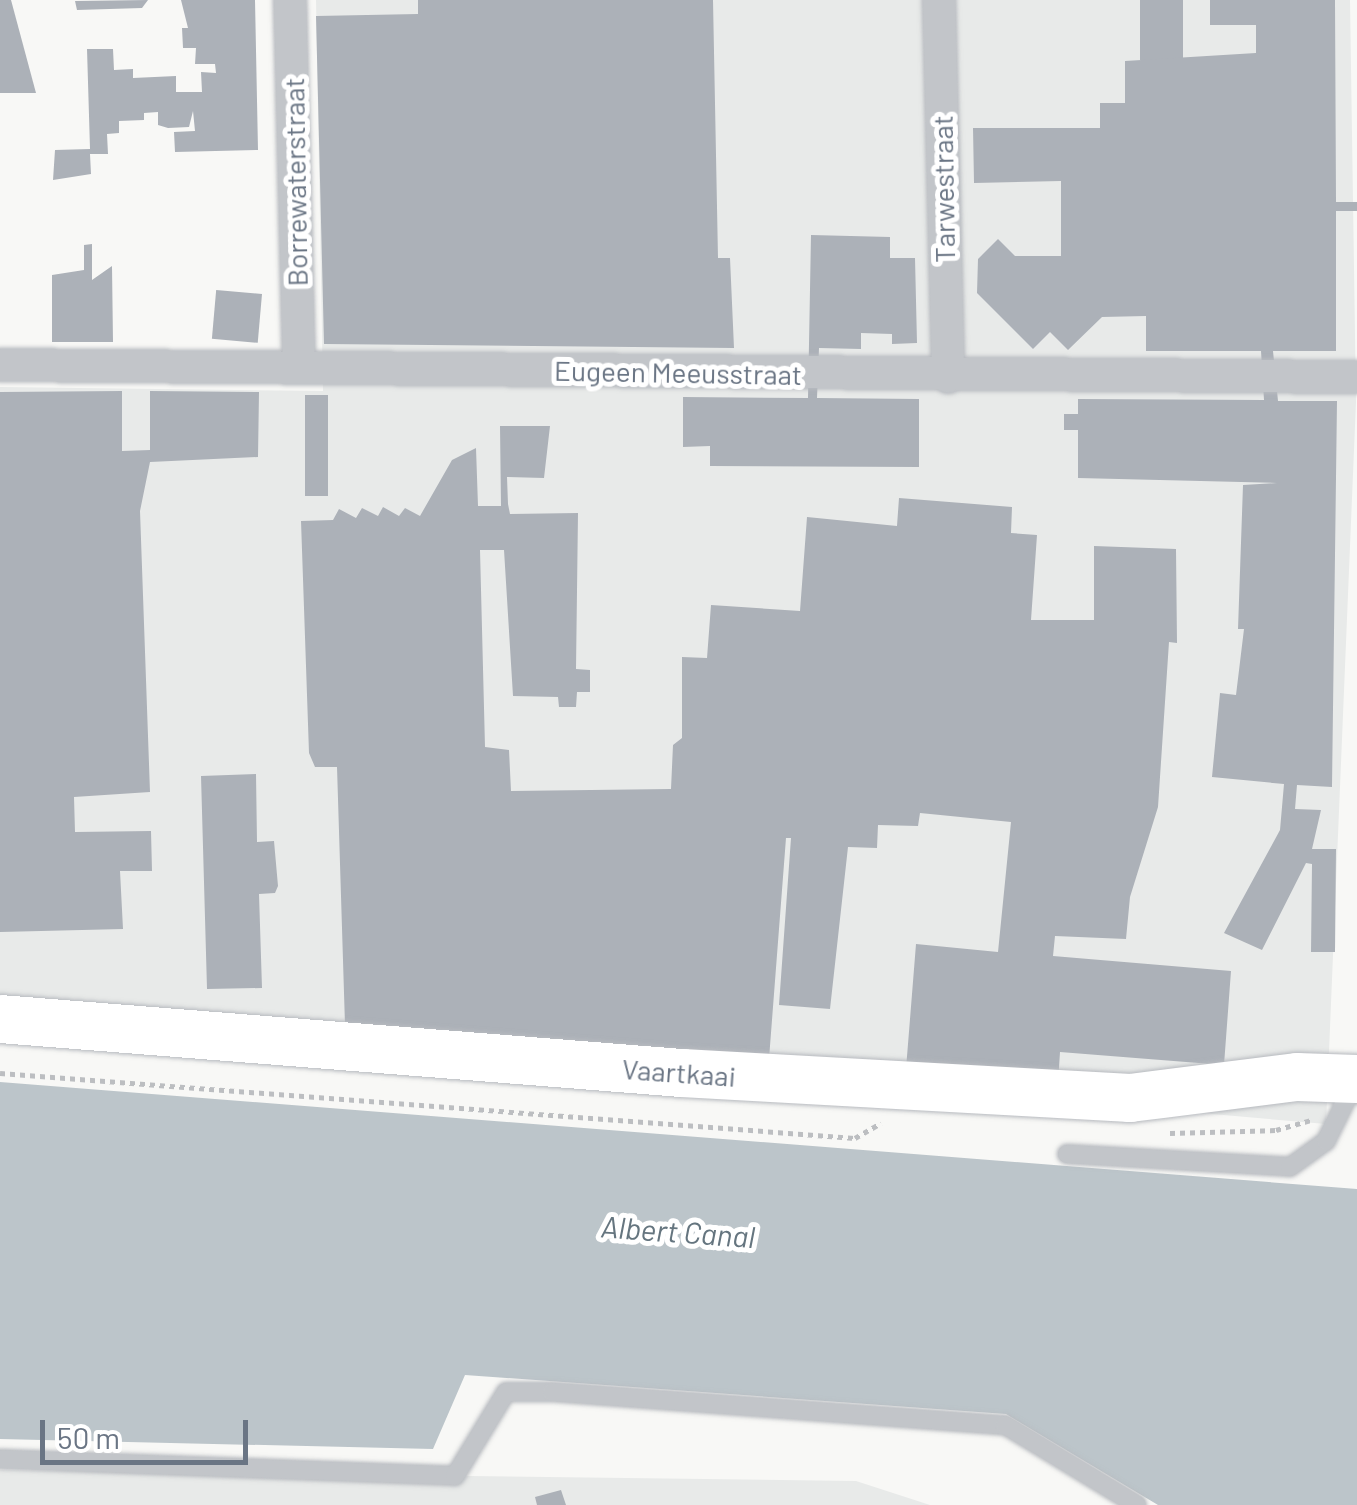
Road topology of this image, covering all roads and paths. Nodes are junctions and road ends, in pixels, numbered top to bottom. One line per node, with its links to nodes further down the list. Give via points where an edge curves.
1 (290, 0): 4 (street, Borrewaterstraat)
2 (939, 0): 6 (street, Tarwestraat)
3 (0, 365): 4 (street, Eugeen Meeusstraat)
4 (299, 365): 6 (street, Eugeen Meeusstraat)
5 (1357, 377): 6 (street, Eugeen Meeusstraat)
6 (948, 378)
7 (0, 1019): 9 (street, Vaartkaai, via 682,1073 1130,1098 1297,1077)
8 (0, 1073): 10 (path, via 856,1138)
9 (1352, 1090): 11 (path, via 1276,1130); 12 (lane, via 1326,1140 1290,1168)
10 (895, 1115)
11 (1166, 1133)
12 (1066, 1154)
13 (0, 1458): 14 (lane, via 455,1476 506,1392 552,1392 1005,1425)
14 (1136, 1505)

